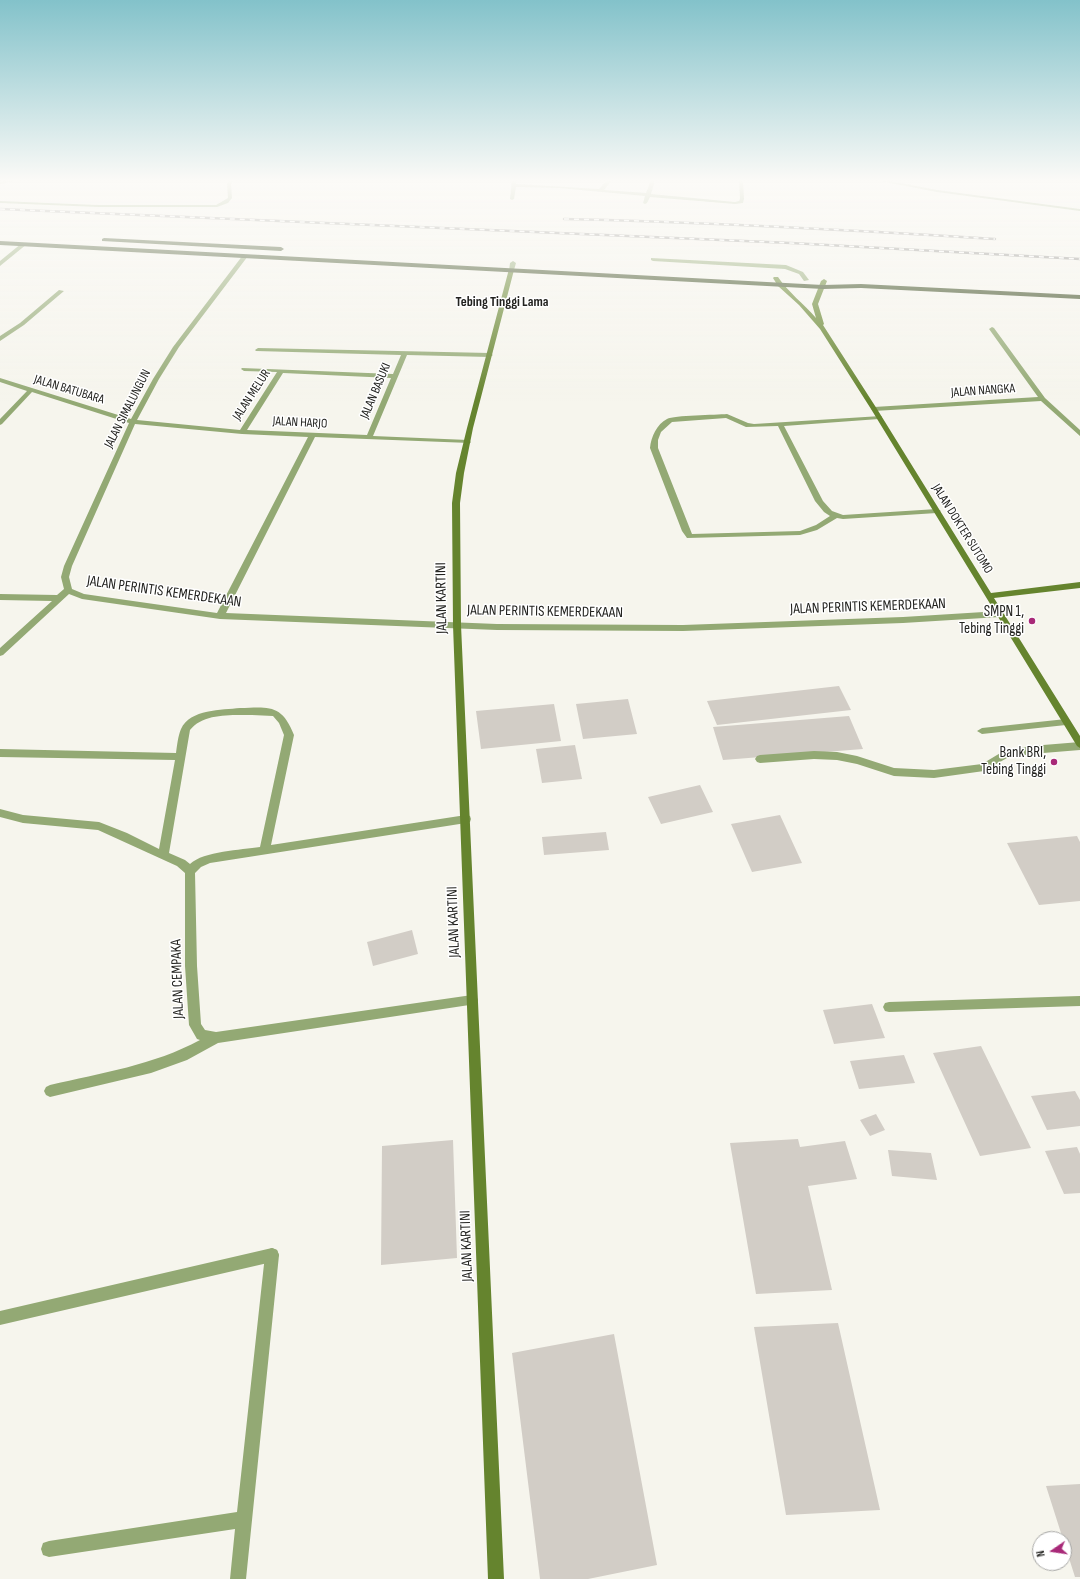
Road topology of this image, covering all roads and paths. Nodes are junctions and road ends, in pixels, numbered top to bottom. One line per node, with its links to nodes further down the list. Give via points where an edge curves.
1 (12, 254): 6 (street)
2 (202, 254): 3 (highway)
3 (245, 256): 7 (highway); 29 (street, JALAN SIMALUNGUN, via 176,347)
4 (652, 259): 10 (street, via 786,267 801,273)
5 (521, 263): 7 (highway)
6 (0, 264)
7 (510, 265): 11 (highway); 20 (street, JALAN KARTINI)
8 (577, 266): 9 (highway)
9 (776, 278): 10 (highway); 11 (street, JALAN DOKTER SUTOMO)
10 (806, 280): 12 (highway)
11 (780, 284): 12 (highway); 15 (street, JALAN DOKTER SUTOMO)
12 (823, 284): 14 (highway); 15 (street, JALAN DOKTER SUTOMO, via 815,304)
13 (61, 291): 17 (street)
14 (1080, 297)
15 (822, 328): 27 (street, JALAN DOKTER SUTOMO)
16 (992, 329): 26 (street)
17 (0, 339)
18 (258, 350): 19 (street)
19 (405, 353): 20 (street); 23 (street, JALAN BASUKI)
20 (490, 355): 36 (street, JALAN KARTINI)
21 (244, 369): 22 (street)
22 (281, 371): 23 (street); 32 (street, JALAN MELUR)
23 (395, 376): 35 (street, JALAN BASUKI)
24 (0, 380): 25 (street, JALAN BATUBARA)
25 (30, 391): 29 (street, JALAN BATUBARA); 30 (street)
26 (1043, 399): 27 (street, JALAN NANGKA); 33 (street)
27 (874, 410): 28 (street, JALAN DOKTER SUTOMO)
28 (879, 417): 31 (street); 37 (street, JALAN DOKTER SUTOMO)
29 (132, 422): 32 (street, JALAN HARJO); 40 (street, JALAN SIMALUNGUN, via 68,566 65,577)
30 (0, 423)
31 (780, 424): 38 (street, via 819,501 825,510); 38 (street, via 746,425 727,416 670,420 666,423 655,436 654,448 686,531 690,536 800,533 822,525)
32 (242, 432): 34 (street, JALAN HARJO)
33 (1080, 434)
34 (313, 435): 35 (street, JALAN HARJO); 45 (street)
35 (369, 438): 36 (street, JALAN HARJO)
36 (468, 442): 46 (street, JALAN KARTINI, via 456,503)
37 (937, 511): 38 (street); 41 (street, JALAN DOKTER SUTOMO)
38 (835, 516)
39 (1080, 585): 41 (street)
40 (68, 590): 43 (street); 45 (street, JALAN PERINTIS KEMERDEKAAN, via 82,596)
41 (989, 596): 44 (street, JALAN DOKTER SUTOMO)
42 (0, 597): 43 (street)
43 (60, 598): 47 (street)
44 (1000, 614): 46 (street, JALAN PERINTIS KEMERDEKAAN, via 683,628); 48 (street, JALAN DOKTER SUTOMO)
45 (220, 616): 46 (street, JALAN PERINTIS KEMERDEKAAN)
46 (457, 625): 55 (street, JALAN KARTINI)
47 (0, 653)
48 (1066, 722): 49 (street); 50 (street, JALAN DOKTER SUTOMO)
49 (982, 732)
50 (1080, 745): 53 (street, via 1005,755 984,767 934,774 894,772 837,756)
51 (0, 753): 52 (street)
52 (180, 757): 56 (street, via 185,730 190,722 203,716 261,710 275,713 284,722 289,735); 57 (street)
53 (760, 759)
54 (0, 813): 57 (street, via 23,819 99,826)
55 (466, 819): 56 (street); 59 (street, JALAN KARTINI)
56 (265, 850): 58 (street, via 209,859 197,864)
57 (163, 855): 58 (street, via 181,862)
58 (190, 871): 62 (street, JALAN CEMPAKA, via 190,966 195,1026 201,1035)
59 (472, 1000): 62 (street, JALAN CEMPAKA); 68 (street, JALAN KARTINI)
60 (1080, 1001): 61 (street)
61 (889, 1007)
62 (216, 1038): 63 (street, via 183,1056 151,1067)
63 (50, 1091)
64 (0, 1318): 65 (street, via 272,1255)
65 (244, 1520): 66 (street); 67 (street)
66 (49, 1549)
67 (238, 1579)
68 (496, 1579)

